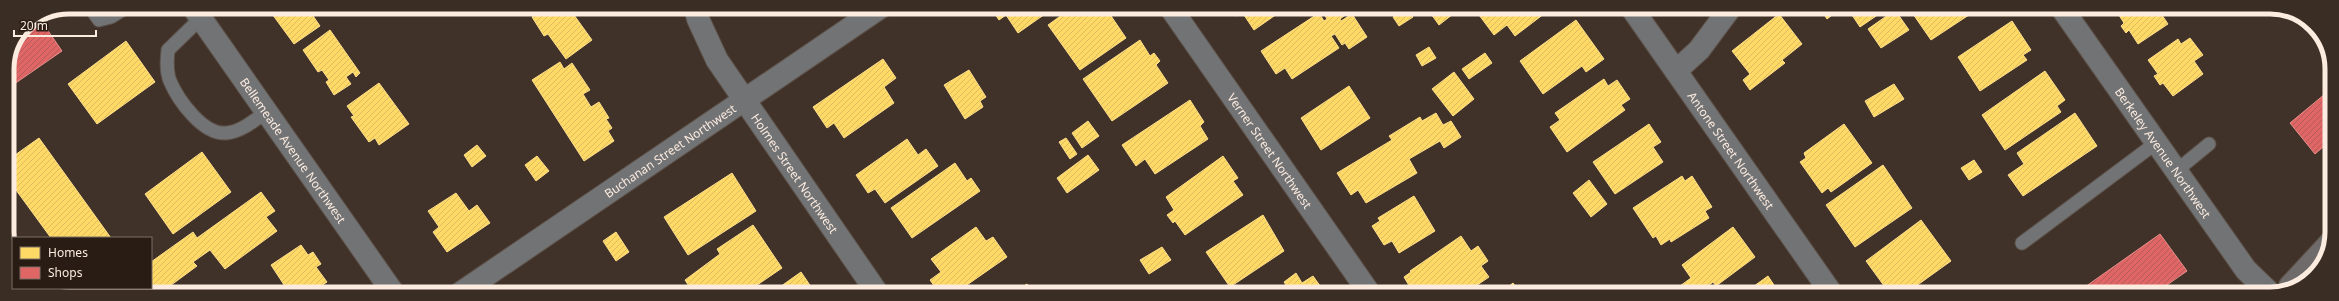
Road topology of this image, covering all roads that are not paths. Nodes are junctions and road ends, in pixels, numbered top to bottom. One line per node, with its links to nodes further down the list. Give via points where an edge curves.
1 (95, 14): 2 (lane, via 99,20)
2 (116, 14)
3 (196, 14): 13 (lane, via 168,50 167,63 170,81 197,121 210,131 226,133 250,123)
4 (198, 14): 13 (street, Bellemeade Avenue Northwest)
5 (697, 14): 12 (street, Holmes Street Northwest, via 717,60)
6 (871, 14): 12 (street, Buchanan Street Northwest)
7 (1175, 14): 23 (street, Verner Street Northwest)
8 (1636, 14): 11 (street, Antone Street Northwest)
9 (1726, 14): 11 (street, via 1699,50)
10 (2065, 14): 14 (street, Berkeley Avenue Northwest)
11 (1676, 71): 24 (street, Antone Street Northwest)
12 (744, 100): 21 (street, Buchanan Street Northwest); 22 (street, Holmes Street Northwest)
13 (266, 112): 20 (street, Bellemeade Avenue Northwest)
14 (2156, 143): 16 (street, Berkeley Avenue Northwest); 17 (lane)
15 (2209, 144): 16 (lane)
16 (2176, 171): 25 (street, Berkeley Avenue Northwest, via 2246,270)
17 (2022, 243)
18 (2321, 253): 19 (main road)
19 (2294, 282)
20 (389, 287)
21 (469, 287)
22 (873, 287)
23 (1365, 287)
24 (1827, 287)
25 (2264, 287)

